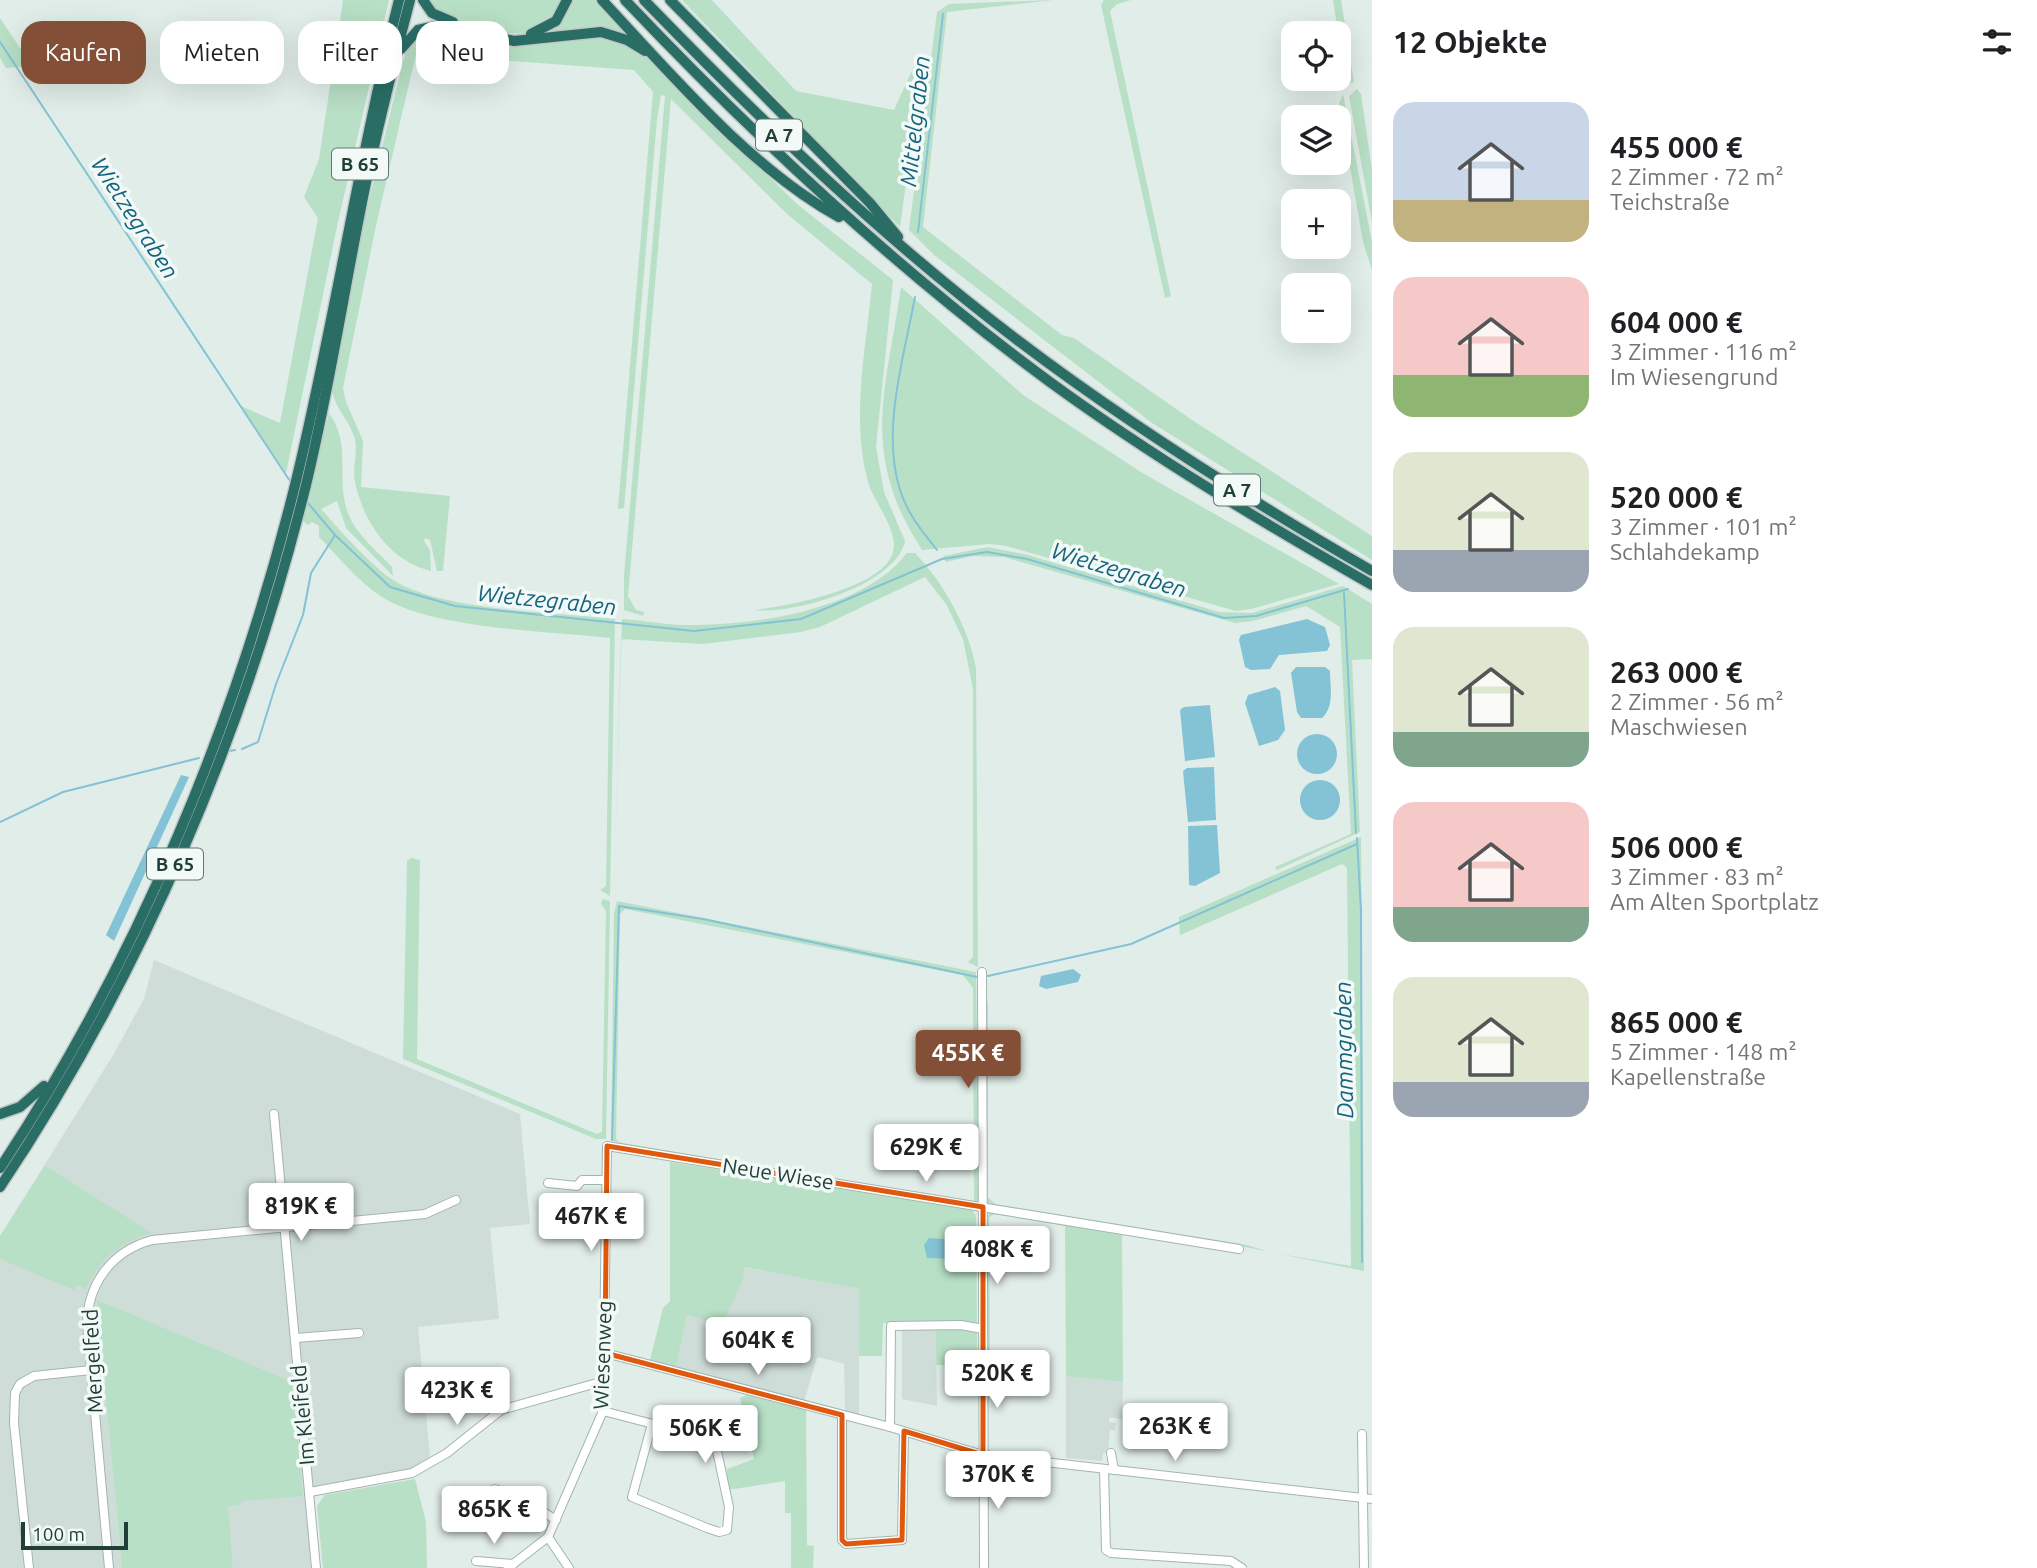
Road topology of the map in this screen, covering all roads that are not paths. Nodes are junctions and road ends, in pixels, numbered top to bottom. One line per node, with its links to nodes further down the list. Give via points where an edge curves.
1 (398, 0): 15 (highway, B 65, via 359,171)
2 (410, 0): 9 (highway, B 65)
3 (423, 0): 4 (highway, via 441,18 514,36 549,27)
4 (567, 0)
5 (602, 0): 11 (highway)
6 (625, 0): 13 (highway, A 7)
7 (644, 0): 14 (highway, A 7, via 761,118)
8 (670, 0): 14 (highway, via 870,203)
9 (402, 32)
10 (402, 50): 11 (highway, via 418,30 440,25 514,41 601,32 627,40)
11 (658, 60): 13 (highway, via 787,183)
12 (389, 84): 15 (highway, B 65)
13 (857, 227): 18 (highway, A 7, via 1006,349 1115,427 1256,518)
14 (921, 263): 17 (highway, A 7, via 1115,411)
15 (301, 480): 16 (highway, B 65)
16 (293, 514): 20 (highway, B 65, via 197,785 133,931); 27 (highway, B 65, via 244,692 183,849 107,1006)
17 (1372, 571)
18 (1372, 585)
19 (982, 972): 29 (street)
20 (56, 1074): 21 (highway, via 20,1107); 24 (highway, B 65)
21 (0, 1114)
22 (274, 1114): 30 (street, Im Kleifeld)
23 (607, 1146): 25 (street, Wiesenweg); 29 (street, Neue Wiese)
24 (0, 1168)
25 (606, 1180): 26 (street, via 582,1180 577,1186); 35 (street, Wiesenweg)
26 (548, 1183)
27 (0, 1187)
28 (456, 1200): 30 (street, Mergelfeld, via 425,1214)
29 (983, 1207): 31 (street, Neue Wiese); 32 (street)
30 (285, 1226): 34 (street, Im Kleifeld); 36 (street, Mergelfeld, via 152,1240 118,1256 91,1296 87,1324)
31 (1239, 1249)
32 (982, 1329): 41 (street, via 891,1326); 45 (street)
33 (359, 1333): 34 (street, Im Kleifeld)
34 (296, 1338): 49 (street, Im Kleifeld)
35 (605, 1353): 37 (street, Wiesenweg); 39 (street)
36 (91, 1370): 55 (street, via 34,1376 20,1384 13,1398); 56 (street, Mergelfeld)
37 (604, 1381): 38 (street, Wiesenweg); 49 (street, Im Kleifeld, via 501,1409 447,1453 412,1473)
38 (603, 1411): 40 (street); 51 (street, Wiesenweg)
39 (842, 1415): 41 (street); 42 (street, via 842,1540 846,1544 902,1540)
40 (652, 1424): 40 (street, via 715,1442 729,1507 727,1530 706,1528 632,1497)
41 (890, 1427): 42 (street)
42 (904, 1432): 45 (street)
43 (1362, 1434): 50 (street)
44 (1111, 1453): 47 (street)
45 (983, 1455): 46 (street); 59 (street)
46 (1104, 1469): 47 (street); 60 (street, via 1104,1544 1111,1553 1231,1561)
47 (1114, 1470): 50 (street)
48 (495, 1489): 51 (street)
49 (310, 1492): 57 (street, Im Kleifeld)
50 (1368, 1498): 61 (street)
51 (556, 1520): 52 (street, Wiesenweg)
52 (548, 1537): 54 (street); 58 (street)
53 (476, 1560): 54 (street)
54 (515, 1565)
55 (29, 1568)
56 (109, 1568)
57 (316, 1568)
58 (569, 1568)
59 (984, 1568)
60 (1242, 1568)
61 (1364, 1568)

